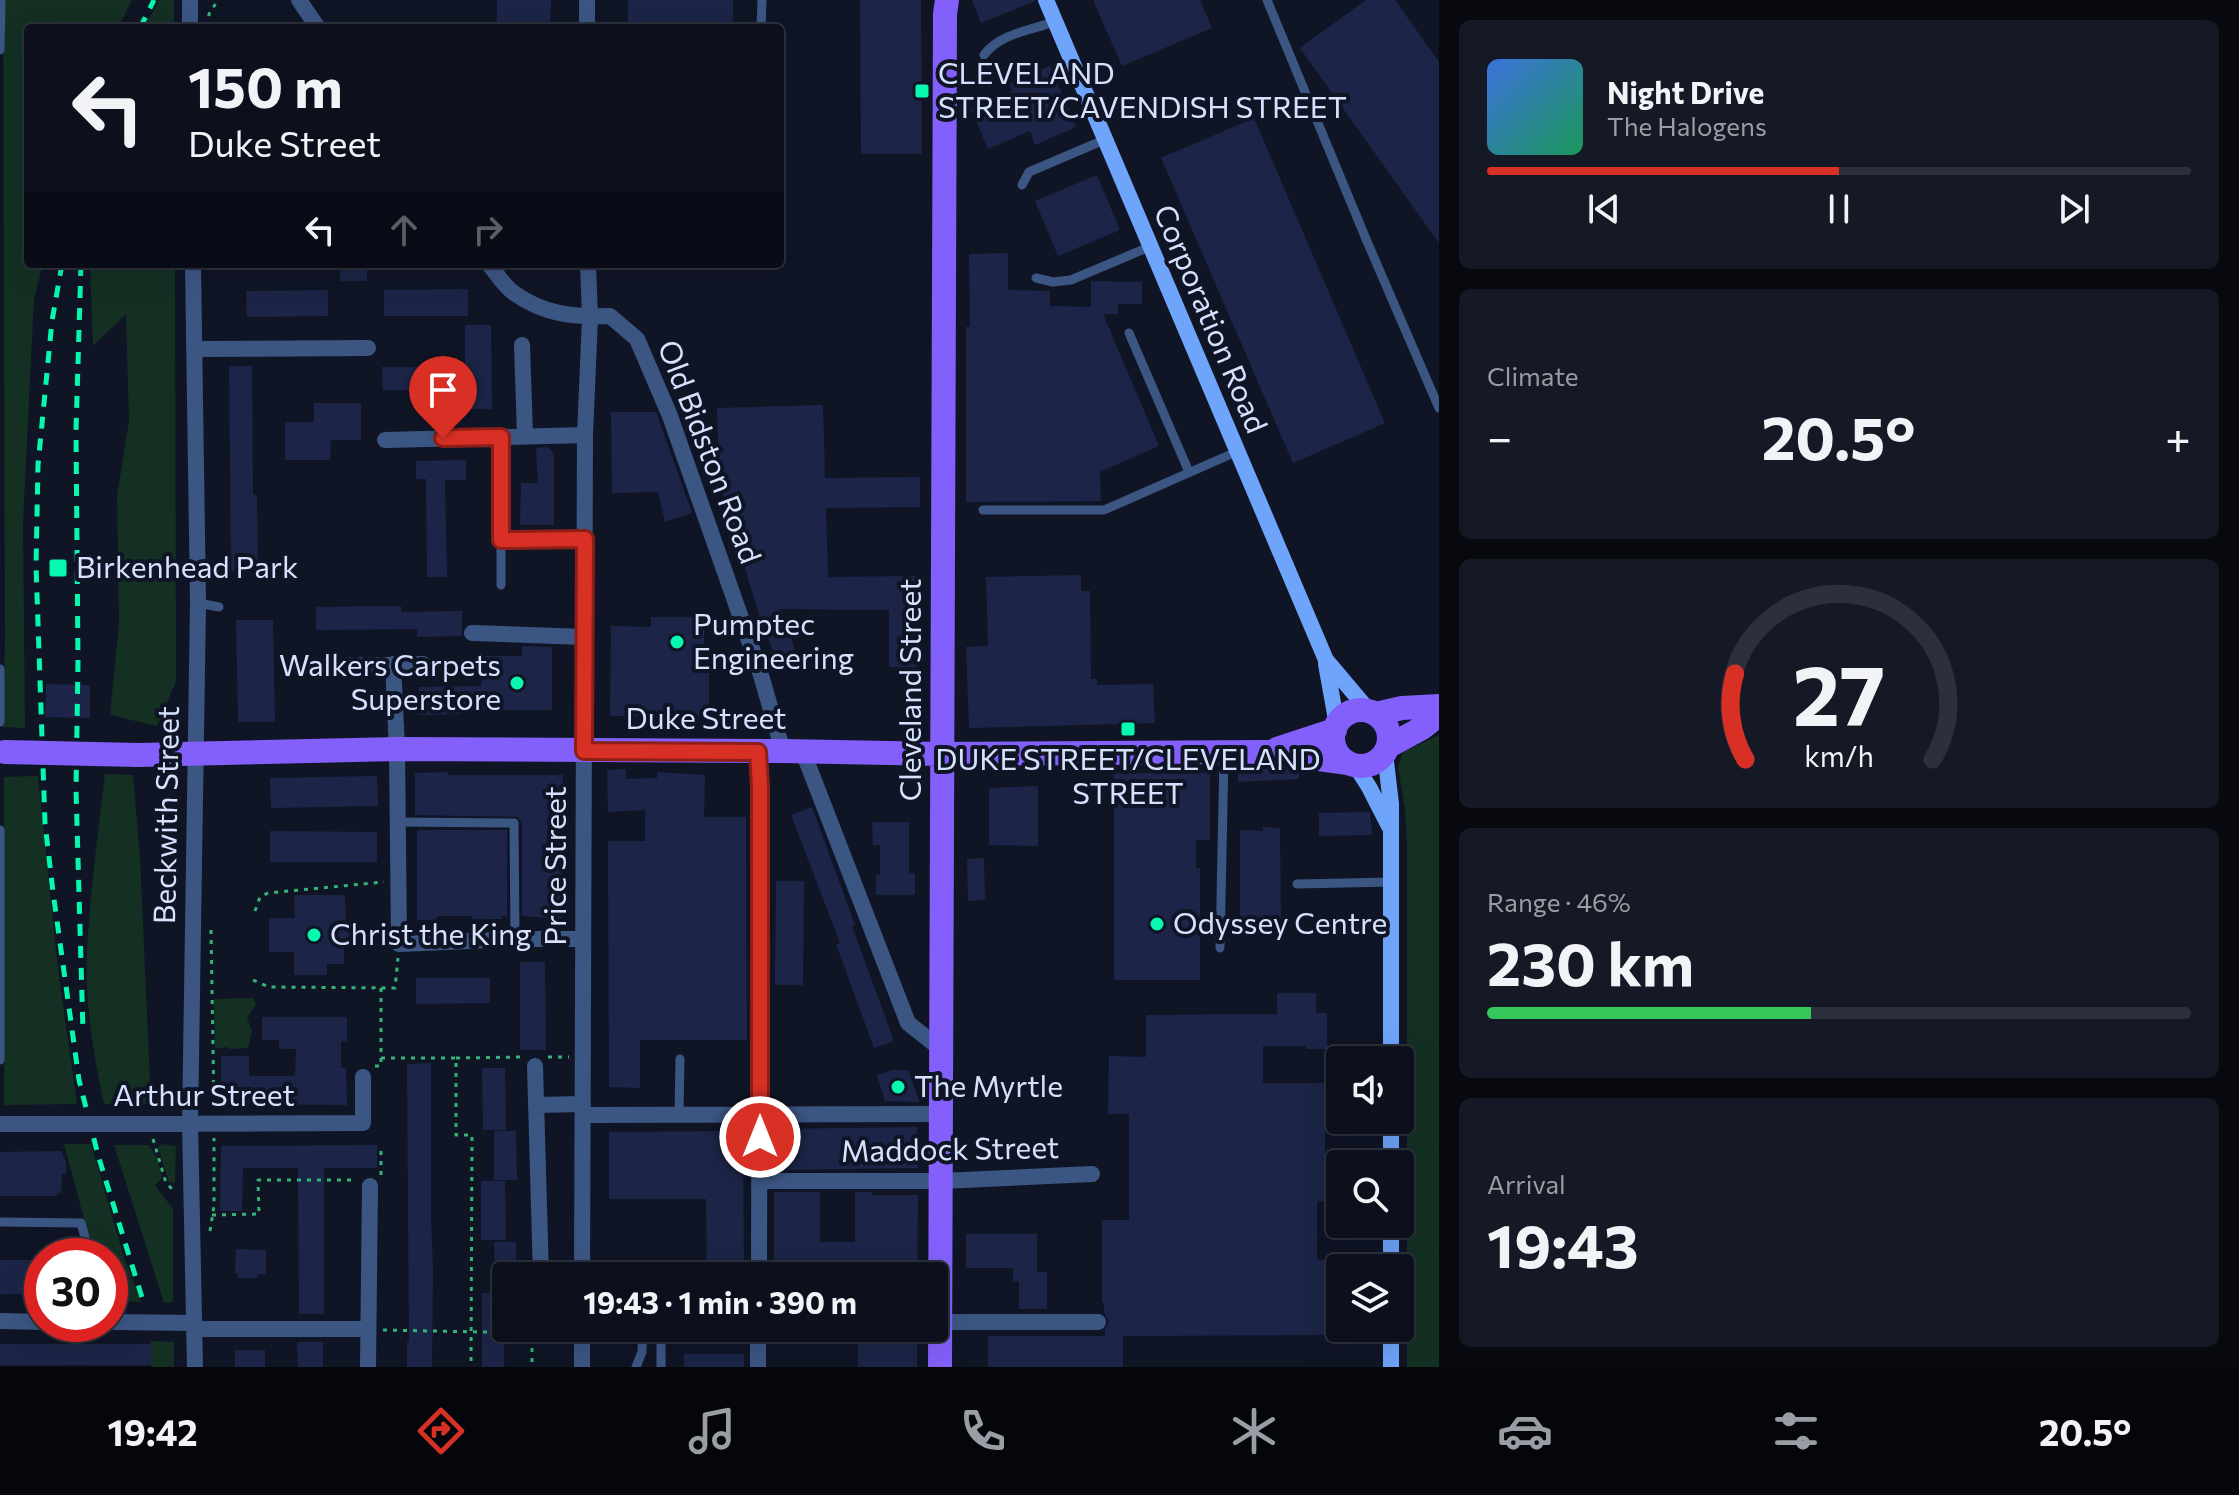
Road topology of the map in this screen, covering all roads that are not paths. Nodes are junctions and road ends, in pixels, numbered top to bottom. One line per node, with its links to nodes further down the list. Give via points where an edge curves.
1 (1, 0): 14 (lane)
2 (190, 0): 10 (street)
3 (299, 0): 11 (street)
4 (587, 0): 12 (street)
5 (762, 0): 13 (lane)
6 (1046, 0): 9 (main road, Corporation Road)
7 (1267, 0): 28 (lane)
8 (945, 5): 62 (main road, Cleveland Street)
9 (1055, 21): 15 (lane, via 1011,35); 16 (main road, Corporation Road)
10 (190, 24)
11 (315, 24)
12 (587, 24)
13 (761, 24)
14 (0, 50)
15 (984, 55)
16 (1104, 140): 17 (lane, via 1029,172); 18 (main road, Corporation Road)
17 (1022, 185)
18 (1149, 247): 22 (lane, via 1071,280); 33 (main road, Corporation Road)
19 (193, 268): 27 (street, Beckwith Street)
20 (492, 268): 23 (street, Old Bidston Road, via 511,292 554,313)
21 (588, 268): 23 (street, Price Street)
22 (1036, 278)
23 (590, 317): 29 (street, Price Street); 56 (street, Old Bidston Road, via 610,316 637,339)
24 (1129, 333): 34 (lane)
25 (522, 345): 30 (street)
26 (368, 348): 27 (street)
27 (194, 349): 39 (street, Beckwith Street)
28 (1439, 408)
29 (585, 435): 30 (street); 36 (street, Price Street)
30 (525, 436): 31 (street)
31 (501, 437): 32 (street); 37 (lane)
32 (385, 440)
33 (1236, 452): 34 (lane); 43 (main road, Corporation Road)
34 (1189, 472): 35 (lane, via 1104,510)
35 (983, 510)
36 (585, 539): 37 (lane); 42 (street, Price Street)
37 (501, 540): 38 (lane)
38 (501, 585)
39 (198, 603): 40 (lane); 58 (street, Beckwith Street)
40 (219, 607)
41 (472, 633): 42 (street)
42 (584, 637): 55 (street, Price Street)
43 (1326, 660): 49 (main road, Corporation Road); 52 (main road, Corporation Road)
44 (393, 664): 45 (street); 46 (street); 53 (street)
45 (423, 664)
46 (336, 666)
47 (0, 669): 51 (lane)
48 (1439, 706): 49 (main road)
49 (1373, 713): 52 (main road, via 1351,712); 54 (main road, via 1387,727)
50 (1439, 715): 54 (main road)
51 (0, 722)
52 (1336, 727): 61 (main road, Duke Street); 63 (main road, via 1336,749)
53 (397, 749): 55 (main road, Duke Street); 58 (main road, Duke Street); 64 (street)
54 (1387, 749): 63 (main road, via 1374,763); 66 (main road)
55 (584, 751): 59 (main road, Duke Street); 70 (street, Price Street)
56 (793, 751): 59 (main road, Duke Street); 62 (main road, Duke Street); 73 (street, Old Bidston Road, via 908,1023)
57 (2, 752): 58 (main road, Duke Street, bridge)
58 (196, 752): 84 (street, Beckwith Street)
59 (758, 752): 82 (street)
60 (1224, 752): 61 (main road, Duke Street); 62 (main road, Duke Street); 71 (lane)
61 (1267, 752): 63 (main road, Duke Street)
62 (942, 754): 73 (main road, Cleveland Street)
63 (1351, 764): 66 (main road)
64 (398, 822): 69 (lane, via 514,823); 69 (street, via 399,944)
65 (0, 830): 75 (lane)
66 (1392, 831): 67 (main road)
67 (1392, 882): 68 (lane); 72 (main road)
68 (1297, 884)
69 (515, 939): 70 (street)
70 (583, 939): 79 (street, Price Street)
71 (1220, 948)
72 (1391, 1046)
73 (942, 1050): 81 (main road, Cleveland Street)
74 (680, 1059): 80 (lane)
75 (0, 1060)
76 (535, 1066): 78 (street)
77 (363, 1077): 84 (street, Arthur Street, via 363,1123)
78 (536, 1105): 79 (street); 91 (street)
79 (583, 1110): 80 (street); 92 (street, Price Street)
80 (679, 1114): 82 (street)
81 (941, 1114): 82 (street); 87 (main road, Cleveland Street)
82 (760, 1115): 86 (street)
83 (0, 1124): 84 (street, Arthur Street, bridge)
84 (190, 1124): 100 (street, Beckwith Street)
85 (1092, 1174): 87 (street, Maddock Street)
86 (760, 1181): 87 (street, Maddock Street); 93 (street)
87 (941, 1181): 94 (main road, Cleveland Street)
88 (370, 1183): 101 (street)
89 (0, 1222): 90 (lane, via 81,1223)
90 (85, 1238)
91 (541, 1262)
92 (582, 1262)
93 (759, 1262)
94 (939, 1262)
95 (0, 1321): 96 (street)
96 (24, 1322)
97 (948, 1322): 98 (street)
98 (1098, 1322)
99 (128, 1323): 100 (street)
100 (194, 1326): 101 (street); 108 (street, Beckwith Street)
101 (367, 1329): 109 (street)
102 (582, 1342): 110 (street)
103 (642, 1342): 111 (lane)
104 (661, 1342): 112 (lane)
105 (758, 1342): 113 (street)
106 (938, 1342): 114 (main road, Cleveland Street)
107 (1391, 1342): 115 (main road)
108 (195, 1367)
109 (368, 1367)
110 (582, 1367)
111 (636, 1367)
112 (661, 1367)
113 (758, 1367)
114 (940, 1367)
115 (1391, 1367)

